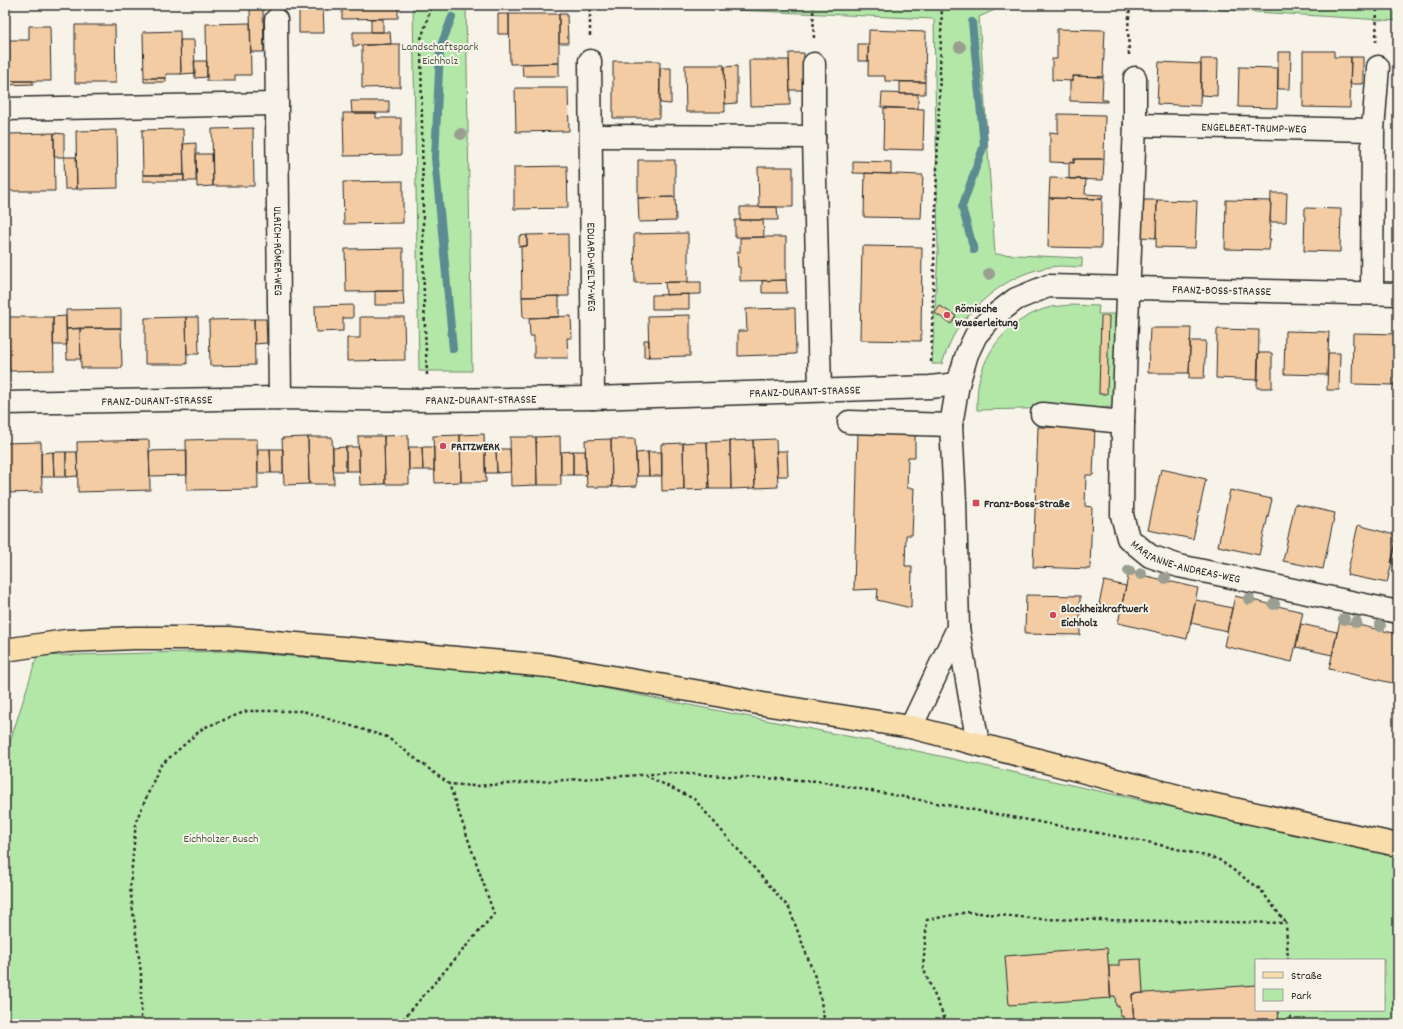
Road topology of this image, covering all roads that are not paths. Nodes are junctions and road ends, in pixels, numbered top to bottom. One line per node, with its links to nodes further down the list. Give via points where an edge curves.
1 (276, 20): 6 (street, ULRICH-RÖMER-WEG)
2 (1377, 58): 9 (street)
3 (590, 61): 10 (street, EDUARD-WELTY-WEG)
4 (814, 64): 11 (street)
5 (1135, 78): 8 (street)
6 (277, 104): 7 (street); 17 (street, ULRICH-RÖMER-WEG)
7 (5, 109)
8 (1135, 125): 9 (street, ENGELBERT-TRUMP-WEG); 12 (street)
9 (1373, 130): 13 (street)
10 (591, 136): 11 (street); 18 (street, EDUARD-WELTY-WEG)
11 (814, 137): 16 (street)
12 (1129, 287): 13 (street, FRANZ-BOSS-STRASSE); 15 (street, FRANZ-BOSS-STRASSE, via 1048,286 1016,299 990,319 976,335); 22 (street, MARIANNE-ANDREAS-WEG)
13 (1372, 294): 14 (street, FRANZ-BOSS-STRASSE)
14 (1398, 294)
15 (958, 384): 16 (street, FRANZ-DURANT-STRASSE); 23 (street, FRANZ-BOSS-STRASSE)
16 (820, 390): 18 (street, FRANZ-DURANT-STRASSE)
17 (280, 398): 18 (street, FRANZ-DURANT-STRASSE); 19 (street, FRANZ-DURANT-STRASSE)
18 (593, 398)
19 (5, 403)
20 (1042, 414): 22 (street)
21 (849, 422): 23 (street)
22 (1123, 422): 24 (street, MARIANNE-ANDREAS-WEG, via 1122,515 1128,538 1150,556 1179,566)
23 (951, 425): 25 (street, FRANZ-BOSS-STRASSE)
24 (1398, 612)
25 (958, 628): 27 (street, FRANZ-BOSS-STRASSE); 28 (street, FRANZ-BOSS-STRASSE)
26 (5, 650): 27 (main road, via 66,640 229,638 548,666)
27 (911, 727): 28 (main road)
28 (978, 744): 29 (main road, via 1197,801)
29 (1398, 845)

